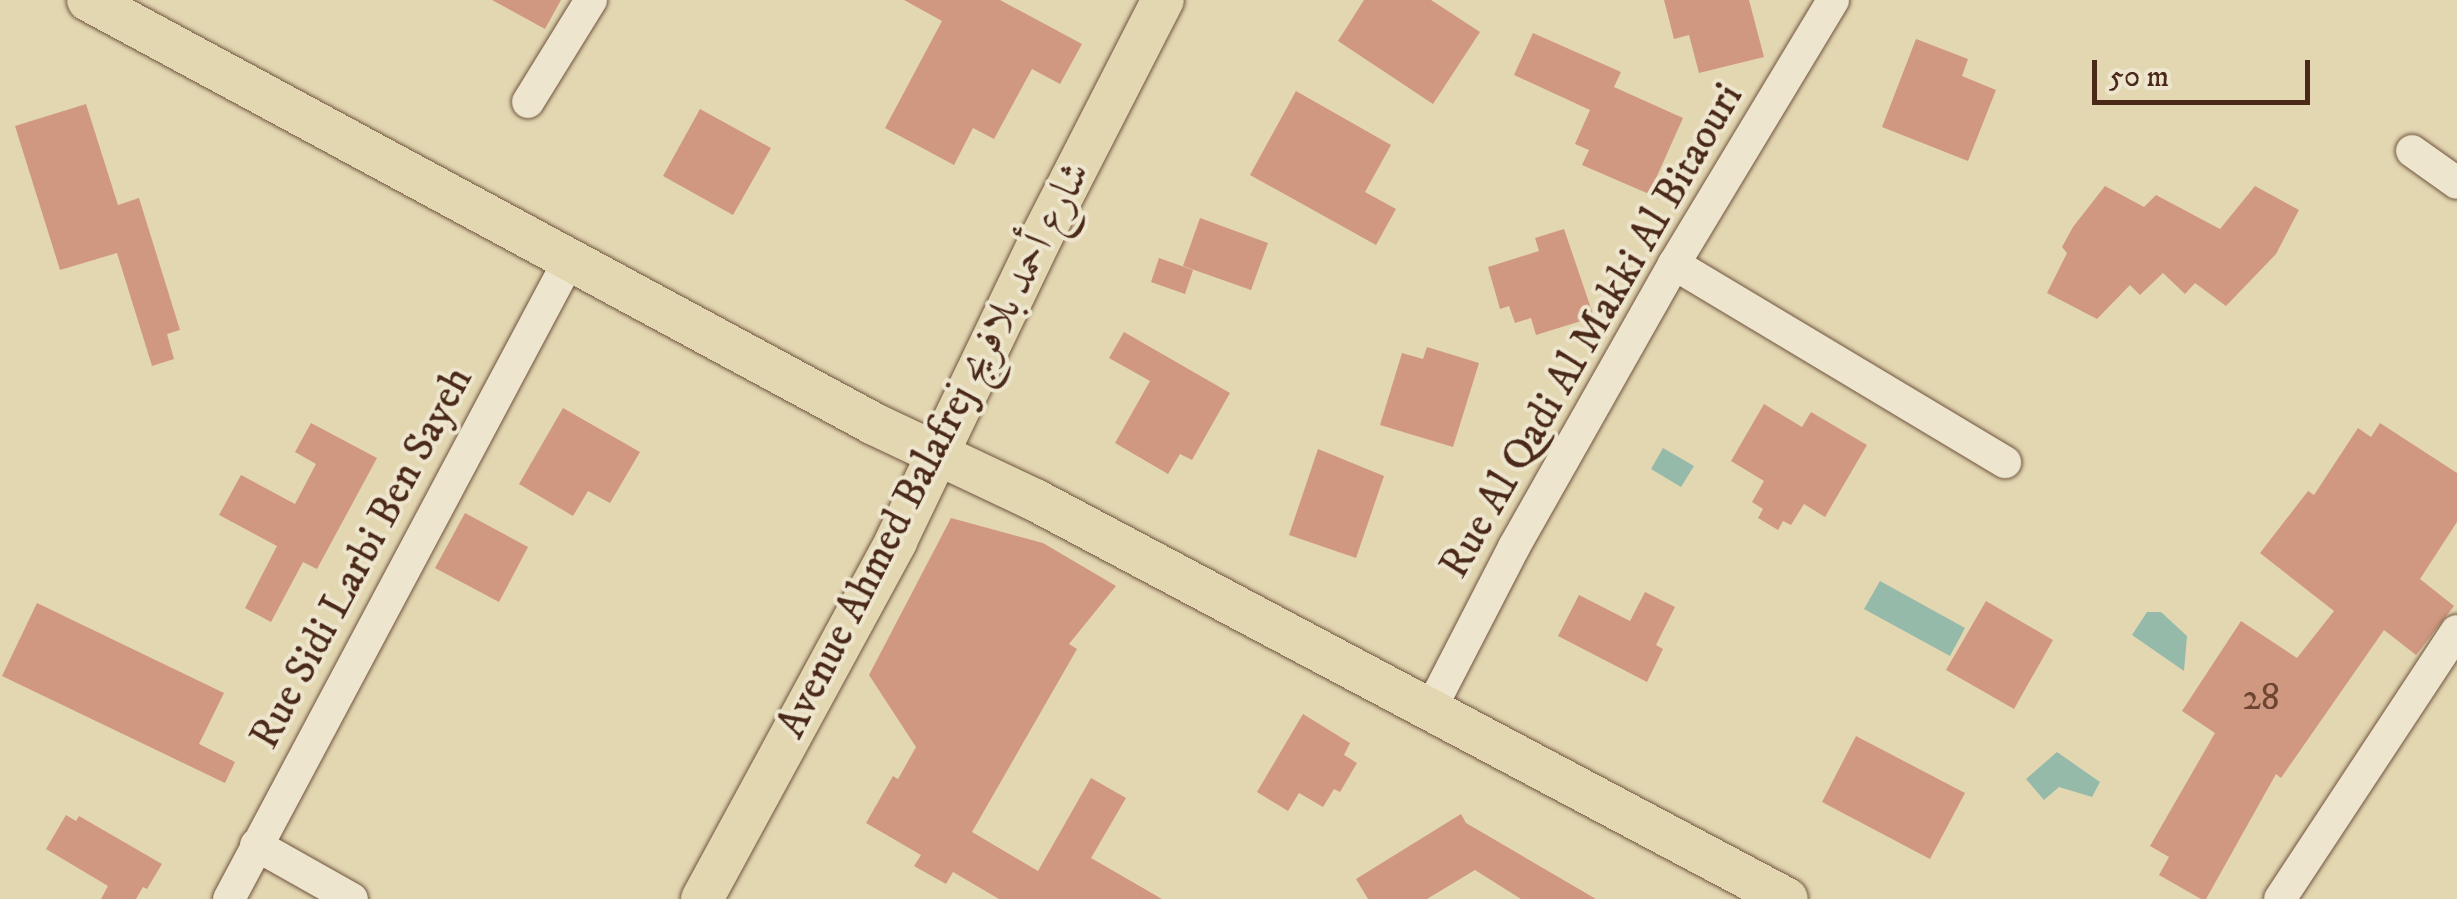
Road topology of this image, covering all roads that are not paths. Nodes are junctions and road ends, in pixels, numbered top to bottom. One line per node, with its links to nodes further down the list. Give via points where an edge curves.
1 (88, 0): 8 (main road)
2 (591, 0): 5 (street)
3 (1164, 0): 10 (main road, Avenue Ahmed Balafrej شارع أحمد بلافريج)
4 (1833, 0): 9 (street, Rue Al Qadi Al Makki Al Bitaouri)
5 (528, 102)
6 (2412, 150): 7 (street)
7 (2457, 183)
8 (571, 257): 10 (main road); 14 (street, Rue Sidi Larbi Ben Sayeh)
9 (1674, 264): 11 (street); 13 (street, Rue Al Qadi Al Makki Al Bitaouri)
10 (939, 455): 13 (main road); 17 (main road, Avenue Ahmed Balafrej شارع أحمد بلافريج)
11 (2006, 462)
12 (2457, 632): 19 (street)
13 (1431, 708): 18 (main road)
14 (256, 845): 15 (street, Rue Sidi Larbi Ben Sayeh); 16 (street)
15 (228, 899)
16 (352, 899)
17 (702, 899)
18 (1788, 899)
19 (2280, 899)

